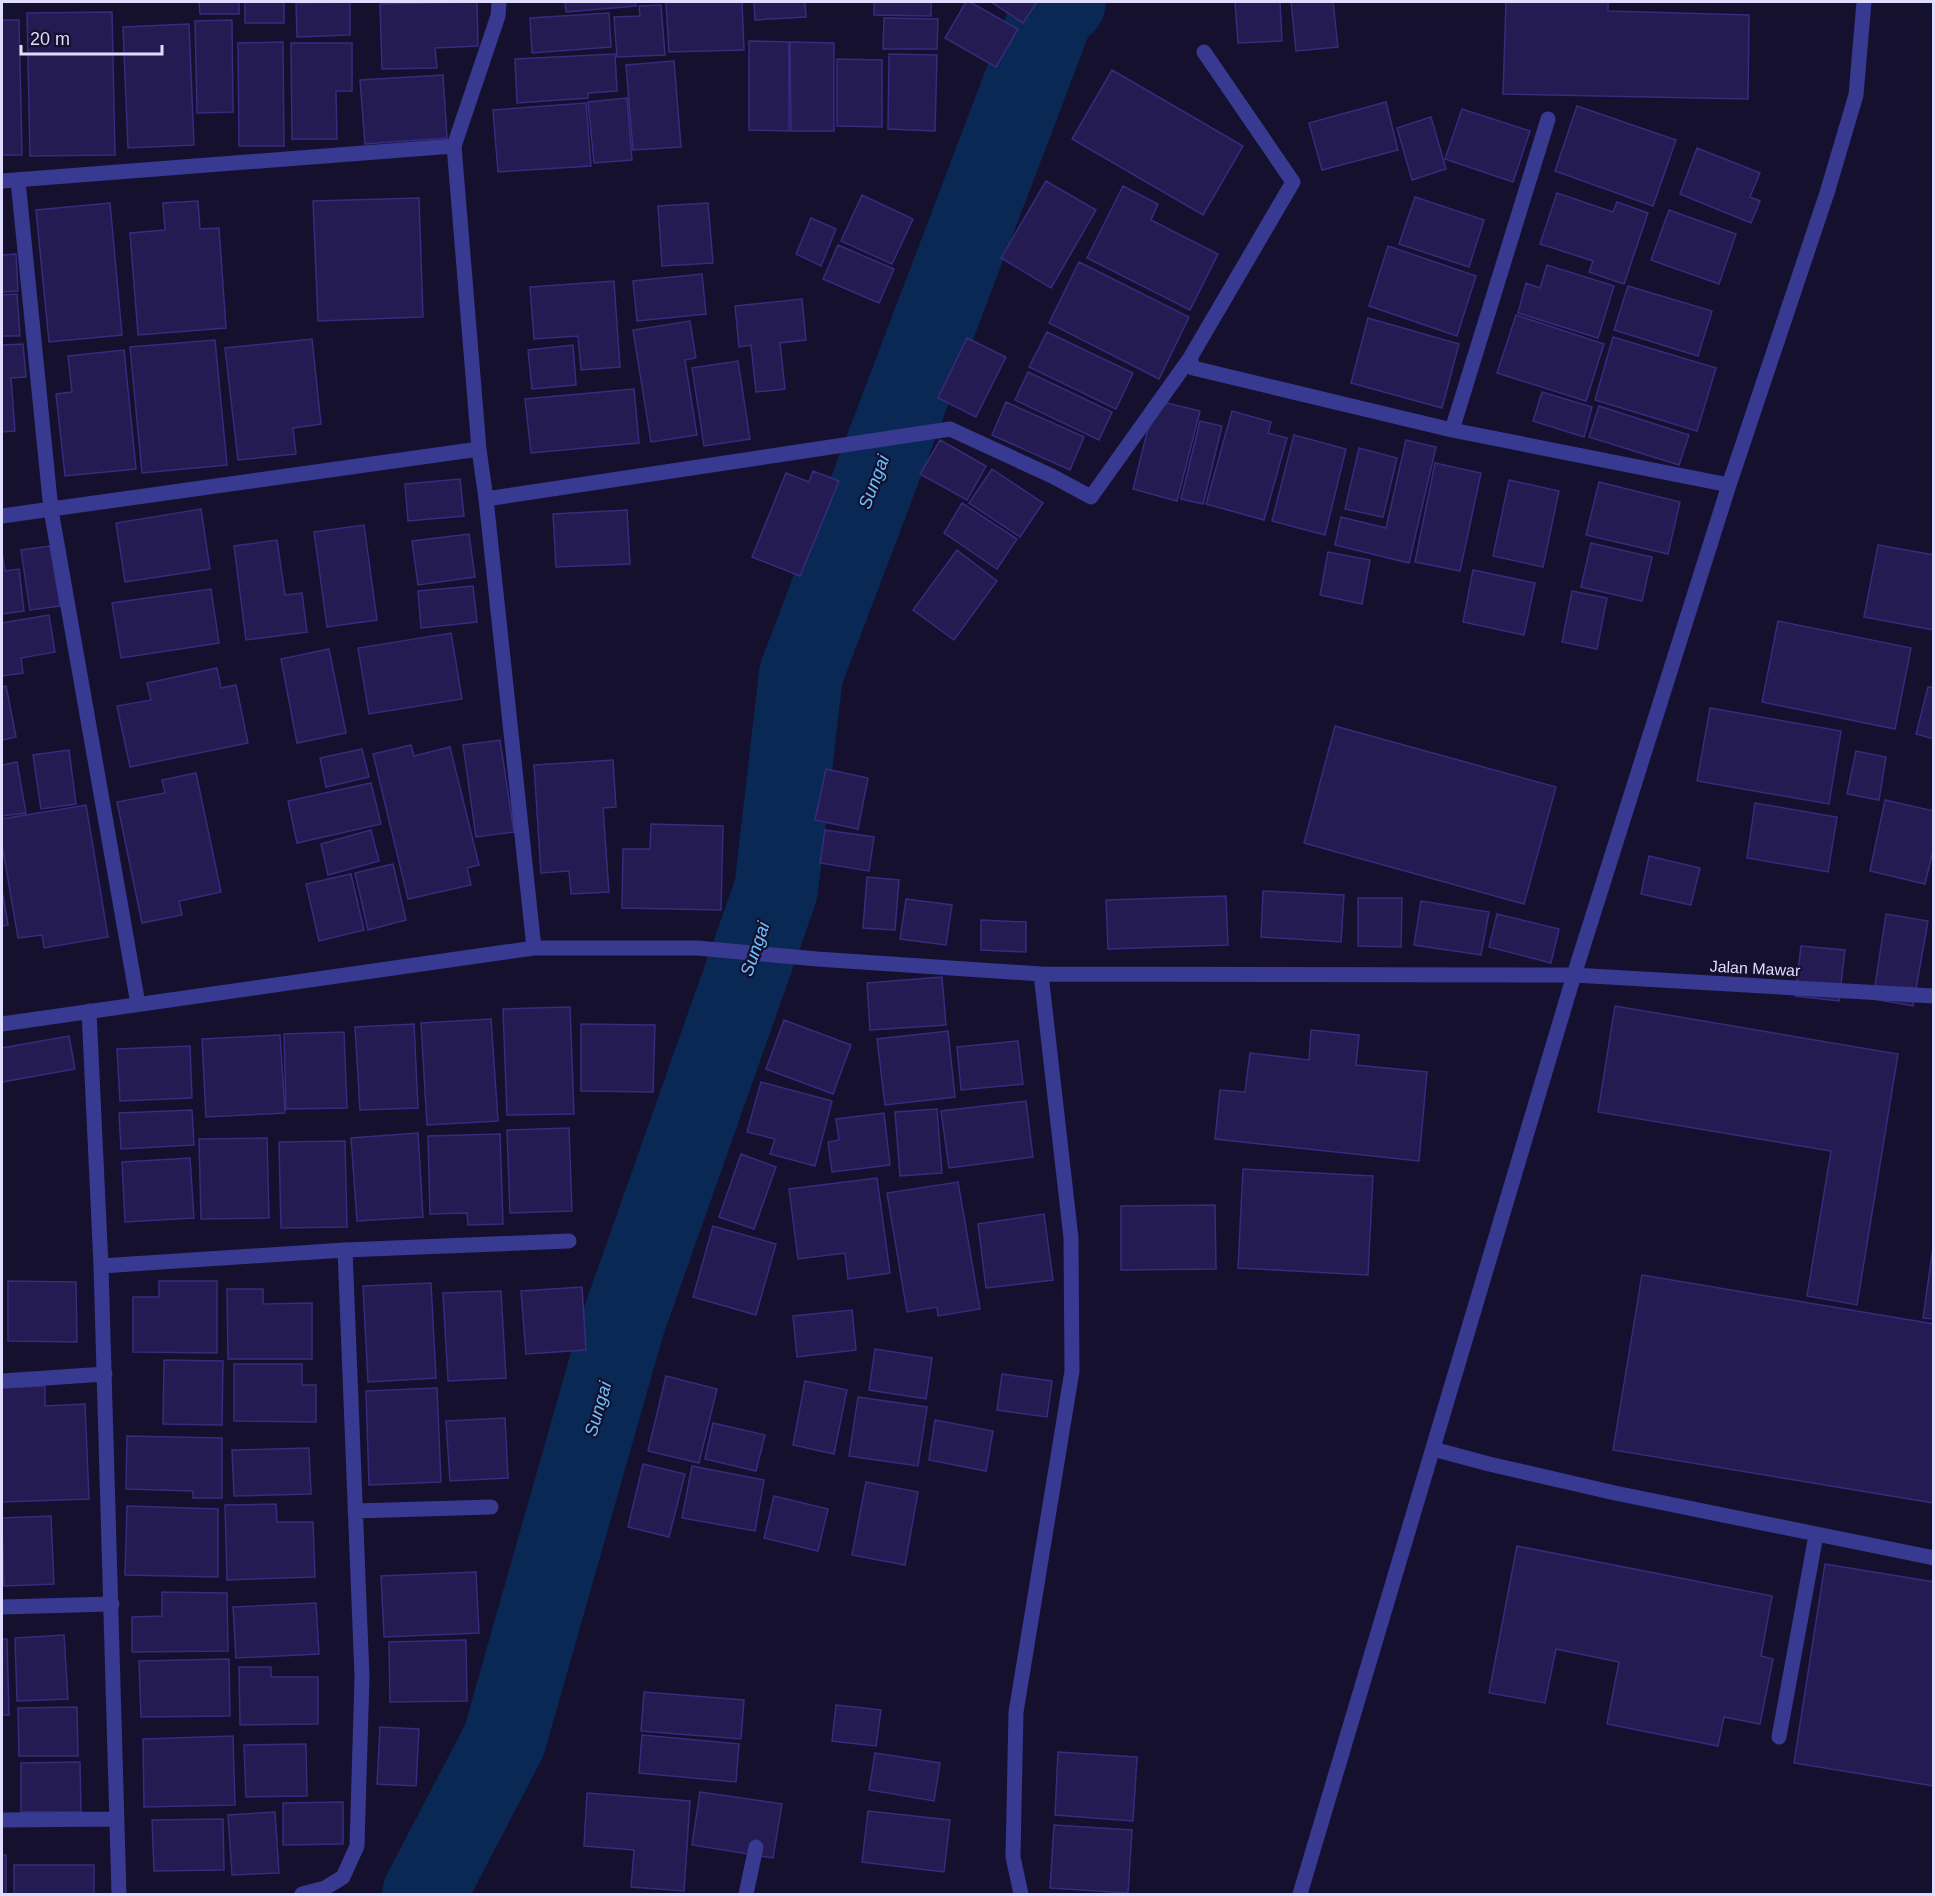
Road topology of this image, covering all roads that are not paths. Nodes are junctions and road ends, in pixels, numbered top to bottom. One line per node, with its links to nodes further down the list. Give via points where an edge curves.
1 (499, 2): 5 (street, via 498,16)
2 (1864, 2): 11 (street, via 1856,95)
3 (1204, 52): 8 (street, via 1293,183)
4 (1548, 119): 9 (street)
5 (454, 146): 7 (street); 10 (street)
6 (2, 181): 7 (street)
7 (18, 181): 13 (street)
8 (1190, 358): 9 (street, via 1193,368); 12 (street, via 1091,497 951,429)
9 (1452, 430): 11 (street)
10 (479, 448): 12 (street); 13 (street)
11 (1729, 485): 17 (street)
12 (486, 499): 15 (street)
13 (51, 510): 14 (street); 19 (street)
14 (2, 516)
15 (534, 948): 16 (street, Jalan Mawar, via 697,948); 19 (street, Jalan Mawar)
16 (1041, 974): 17 (street, Jalan Mawar); 41 (street, via 1071,1238 1072,1371 1016,1712 1013,1857)
17 (1574, 975): 18 (street, Jalan Mawar); 27 (street)
18 (1934, 996)
19 (138, 1004): 20 (street, Jalan Mawar)
20 (89, 1011): 21 (street, Jalan Mawar); 24 (street)
21 (2, 1024)
22 (568, 1241): 23 (street)
23 (345, 1250): 24 (street); 29 (street)
24 (101, 1266): 25 (street)
25 (105, 1374): 26 (street); 32 (street)
26 (2, 1381)
27 (1433, 1449): 30 (street); 42 (street)
28 (491, 1507): 29 (street)
29 (355, 1511): 39 (street, via 362,1677 357,1846 342,1877 325,1888)
30 (1816, 1535): 31 (street); 34 (street)
31 (1934, 1558)
32 (112, 1604): 33 (street); 35 (street)
33 (2, 1607)
34 (1779, 1737)
35 (116, 1819): 36 (street); 38 (street)
36 (2, 1820)
37 (756, 1847): 40 (street)
38 (119, 1894)
39 (302, 1894)
40 (746, 1894)
41 (1021, 1894)
42 (1300, 1894)

